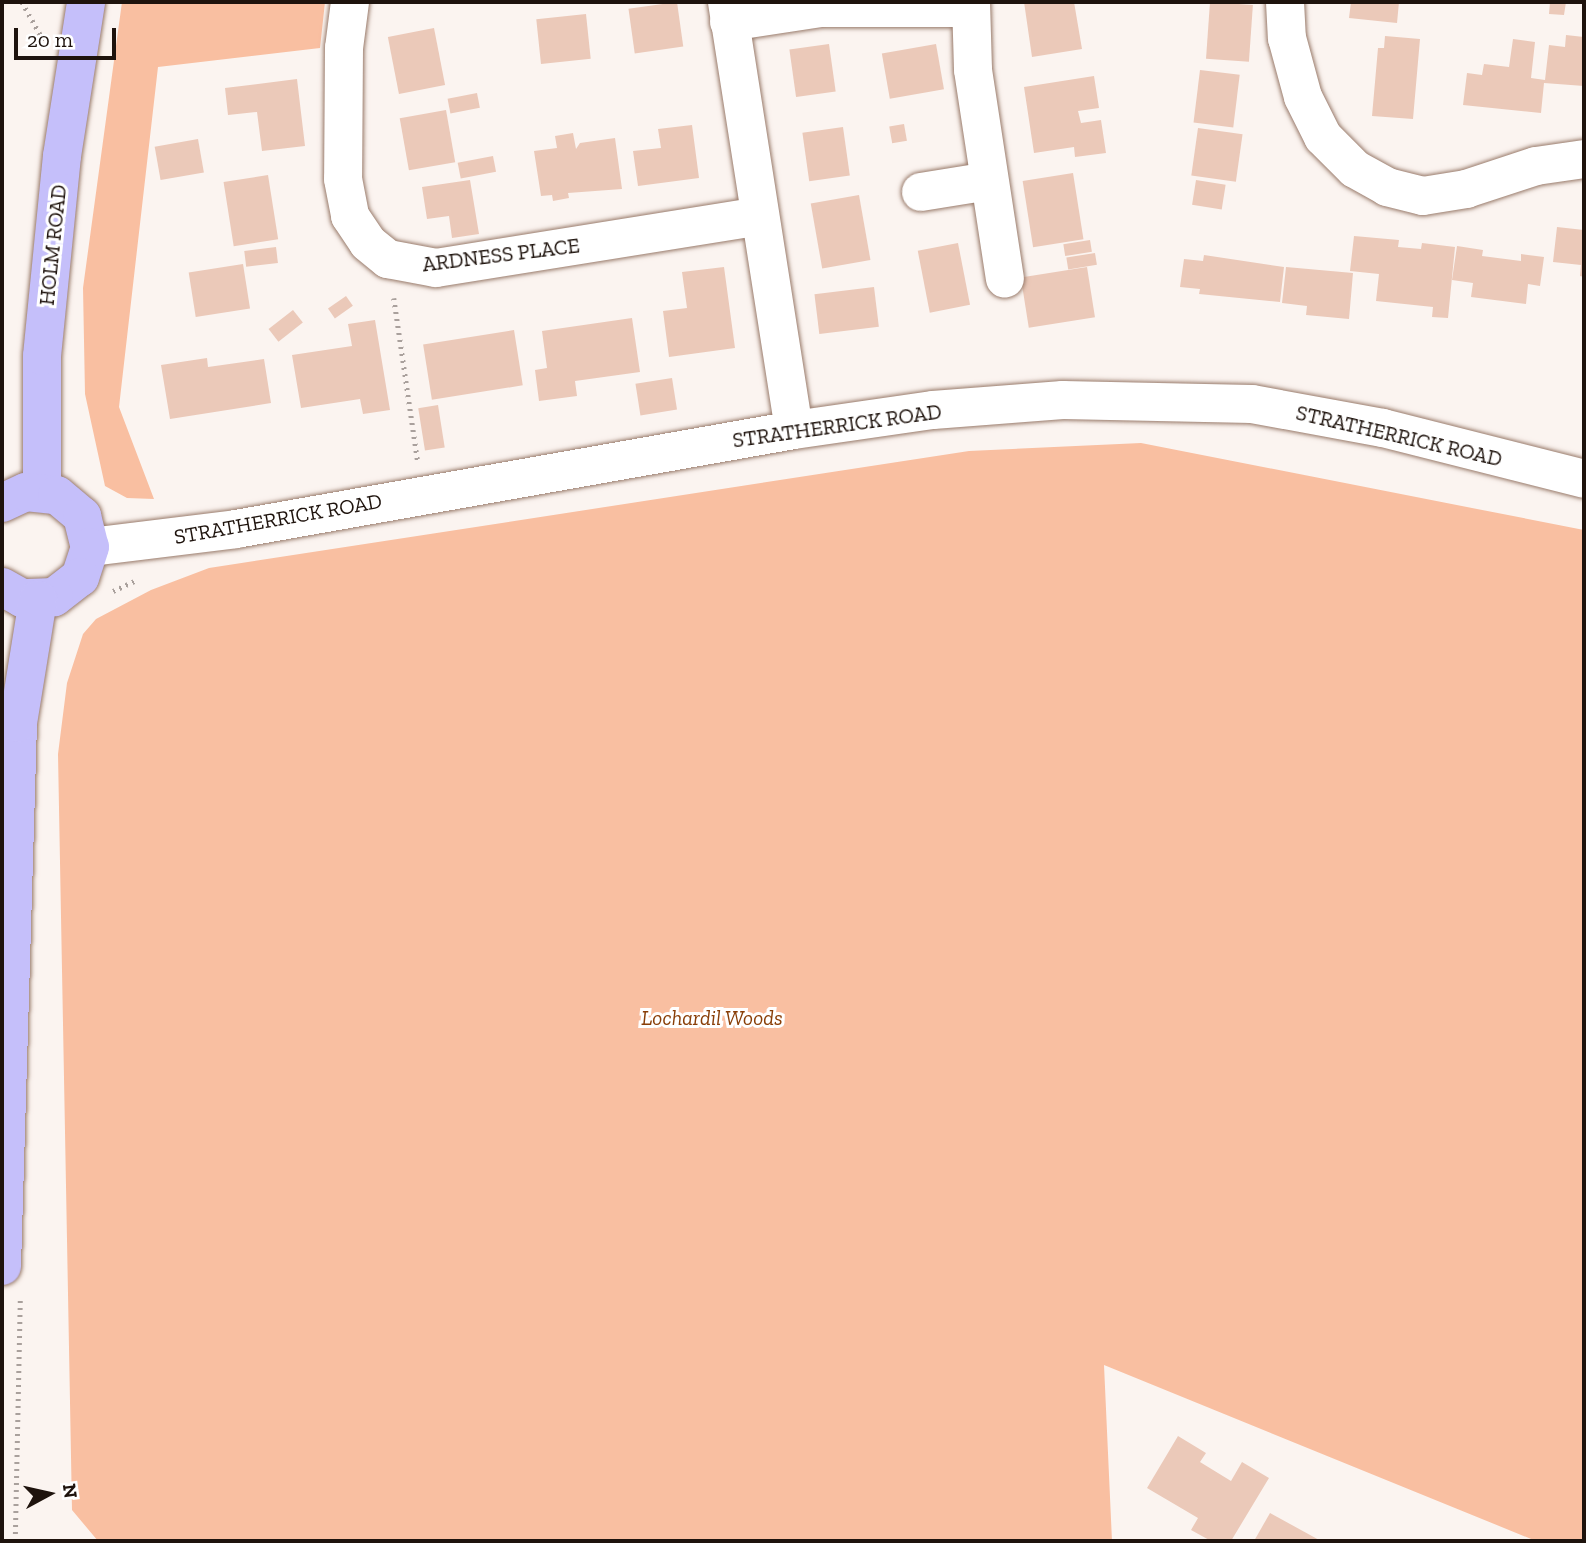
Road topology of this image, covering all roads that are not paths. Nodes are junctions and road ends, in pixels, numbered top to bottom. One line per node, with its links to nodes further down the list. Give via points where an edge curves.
1 (86, 2): 13 (main road, HOLM ROAD, via 62,156 43,356)
2 (350, 2): 9 (street, ARDNESS PLACE, via 344,48 343,179 350,216 368,243 388,259 436,268)
3 (1285, 2): 6 (street, via 1287,37 1303,97 1323,137 1355,169 1387,187 1423,196 1466,189 1536,166)
4 (971, 5): 5 (street); 7 (street, via 973,70)
5 (728, 12): 9 (street)
6 (1584, 159)
7 (989, 181): 8 (street); 10 (street)
8 (921, 192)
9 (760, 216): 11 (street)
10 (1005, 279)
11 (794, 430): 12 (street, STRATHERRICK ROAD, via 933,410 1063,400 1252,404 1383,428); 15 (street, STRATHERRICK ROAD, via 236,529)
12 (1584, 479)
13 (42, 491): 14 (main road, via 26,492); 15 (main road, via 64,499 82,516)
14 (2, 503)
15 (90, 547): 17 (main road, via 80,577 54,597)
16 (2, 587): 17 (main road, via 22,598)
17 (38, 600): 18 (main road, via 18,723)
18 (2, 1266)

